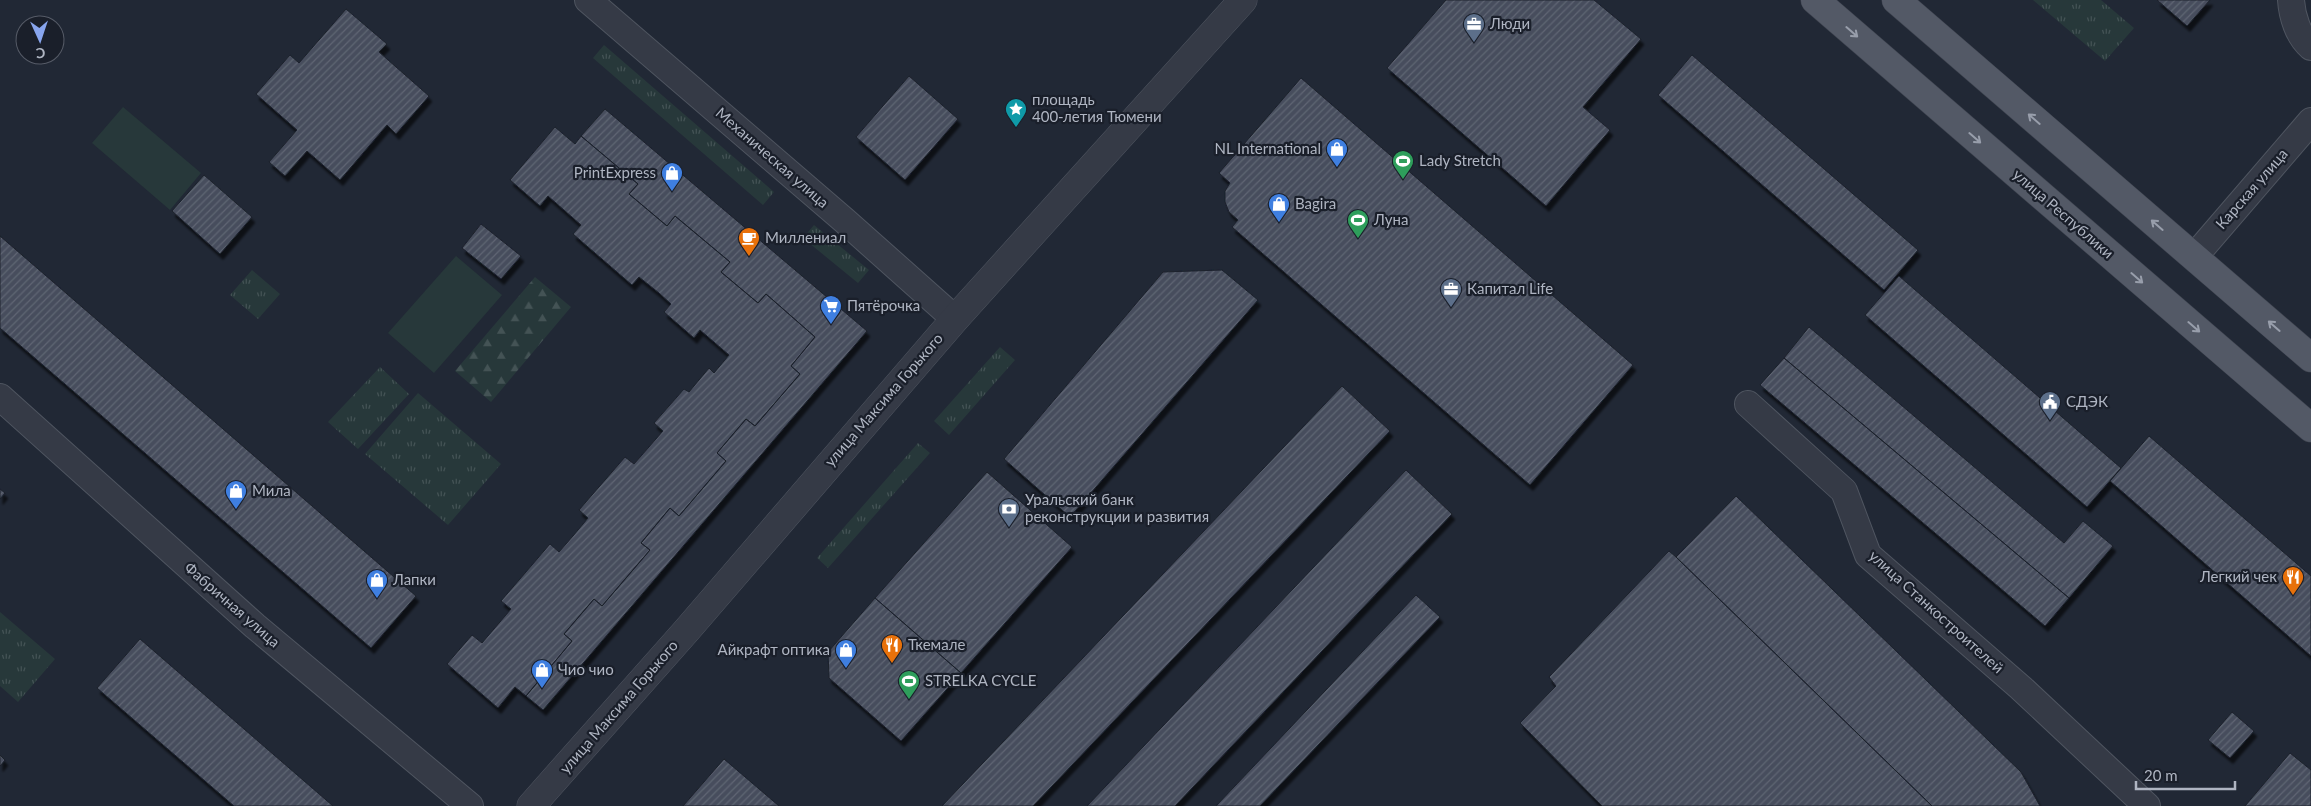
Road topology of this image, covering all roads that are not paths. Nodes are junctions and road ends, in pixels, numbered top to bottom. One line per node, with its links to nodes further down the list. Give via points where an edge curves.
1 (588, 0): 9 (street, Механическая улица)
2 (1243, 0): 9 (street, улица Максима Горького)
3 (1815, 0): 13 (main road, улица Республики, one-way to 13)
4 (1896, 0): 8 (main road, one-way to 4)
5 (2291, 0): 6 (street, via 2292,14 2305,42)
6 (2311, 47)
7 (2311, 121): 8 (street, Карская улица)
8 (2194, 257): 10 (main road, one-way to 8)
9 (955, 319): 15 (street, улица Максима Горького)
10 (2311, 358)
11 (0, 397): 14 (street, Фабричная улица, via 255,626)
12 (1748, 404): 16 (street, улица Станкостроителей, via 1844,491 1868,555 2021,688)
13 (2311, 428)
14 (470, 806)
15 (532, 806)
16 (2147, 806)

